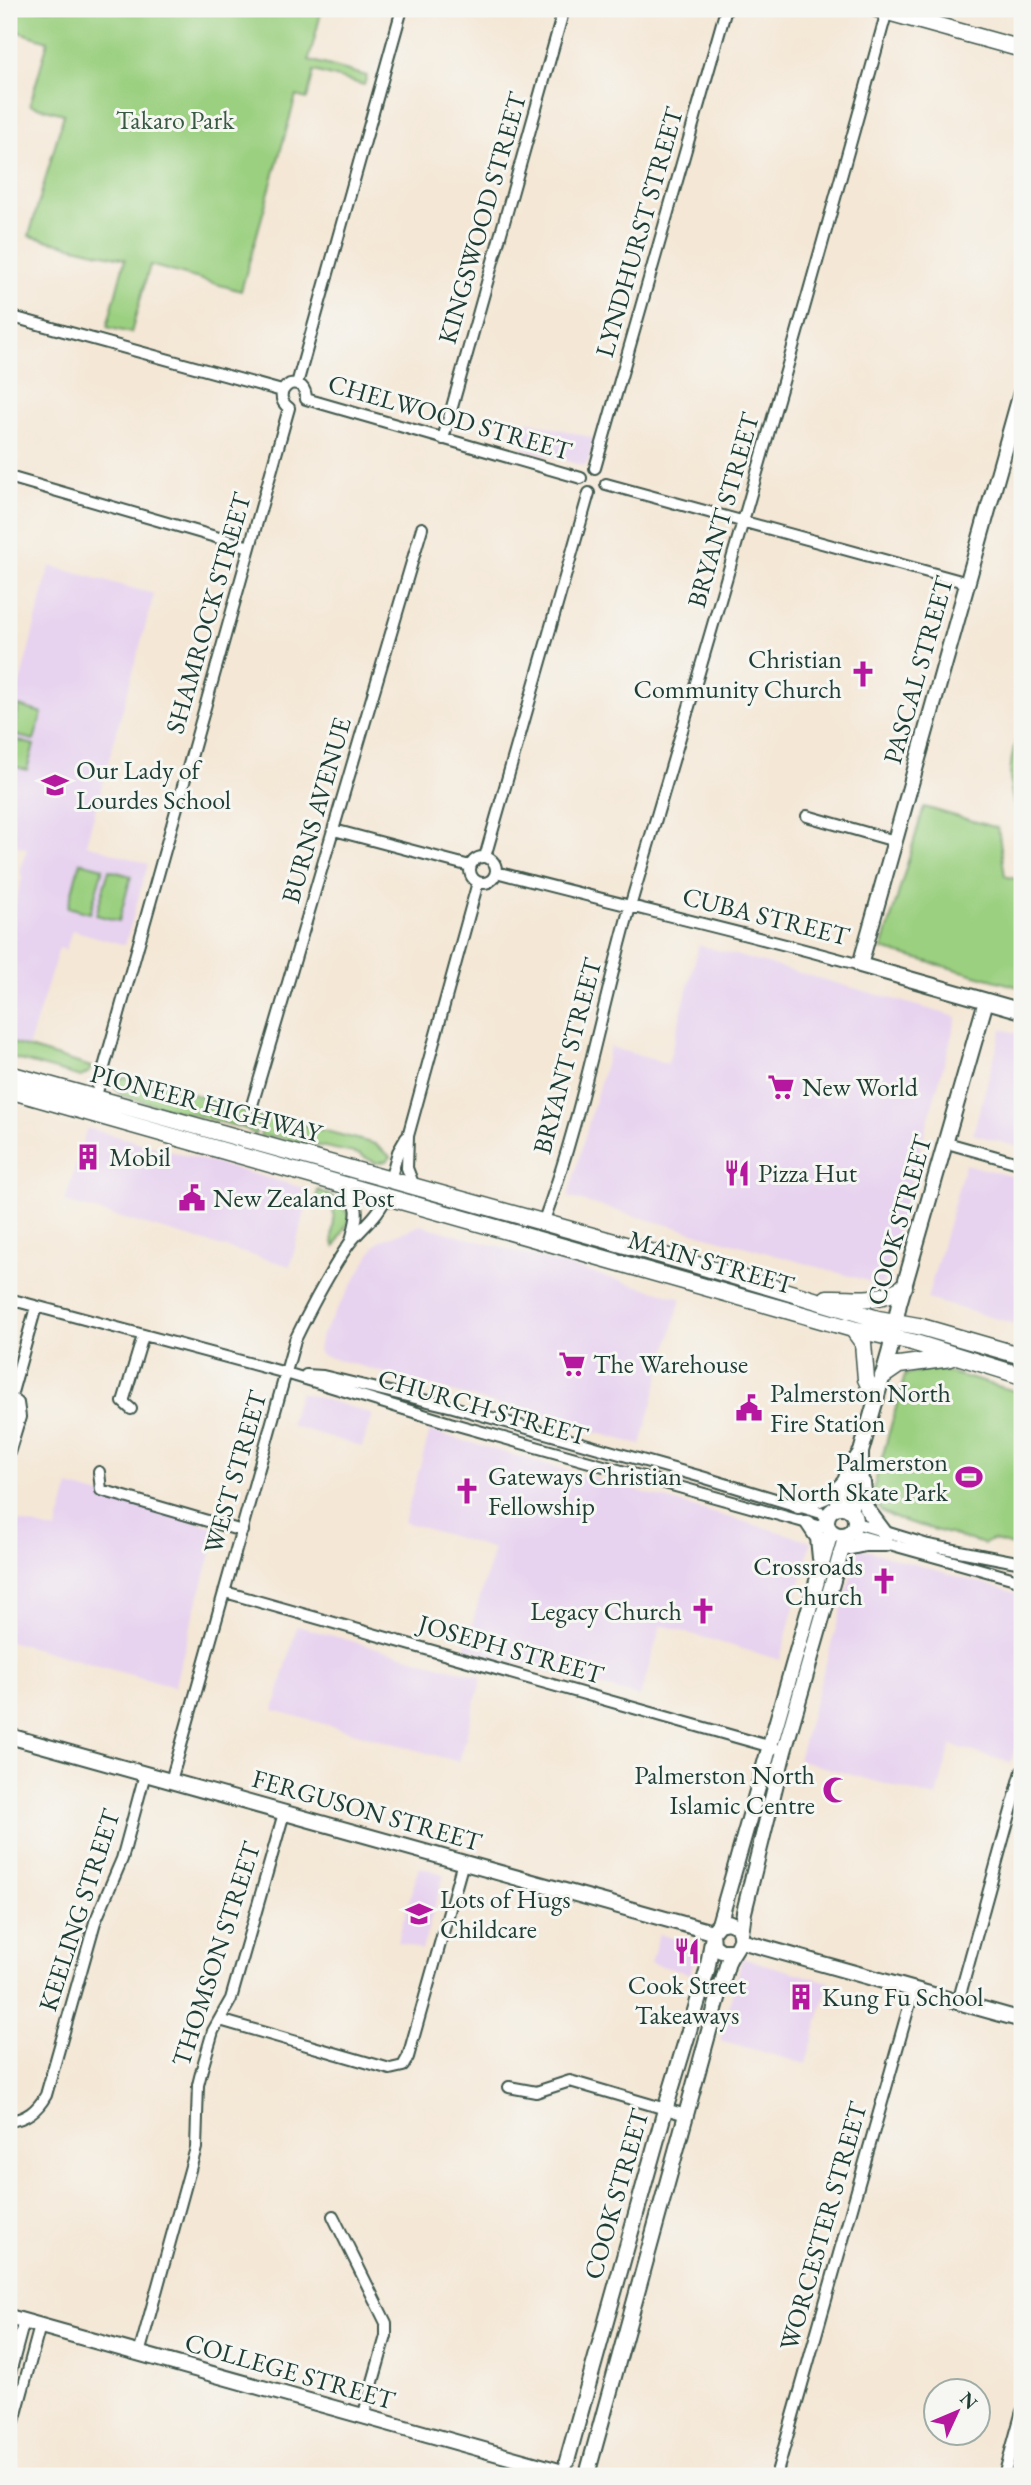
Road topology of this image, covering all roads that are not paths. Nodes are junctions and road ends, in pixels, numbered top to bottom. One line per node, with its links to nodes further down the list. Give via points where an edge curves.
1 (402, 9): 7 (street)
2 (564, 9): 12 (street, KINGSWOOD STREET)
3 (726, 9): 13 (street, LYNDHURST STREET)
4 (882, 10): 5 (main road); 18 (street, BRYANT STREET)
5 (1022, 49)
6 (9, 316): 9 (street)
7 (297, 384): 9 (street); 10 (street)
8 (1022, 388): 21 (street, PASCAL STREET)
9 (282, 391): 11 (street, via 282,401)
10 (306, 399): 11 (street); 12 (street, CHELWOOD STREET)
11 (289, 408): 20 (street, SHAMROCK STREET)
12 (443, 439): 15 (street, CHELWOOD STREET)
13 (595, 468): 15 (street); 16 (street, via 606,477)
14 (9, 477): 20 (street)
15 (581, 478): 17 (street)
16 (606, 484): 17 (street, via 596,494); 18 (street)
17 (589, 493): 25 (street)
18 (744, 522): 21 (street); 29 (street, BRYANT STREET)
19 (422, 528): 23 (street, BURNS AVENUE)
20 (250, 547): 36 (street, SHAMROCK STREET)
21 (968, 583): 24 (street, PASCAL STREET)
22 (807, 817): 24 (street)
23 (334, 830): 26 (street); 35 (street, BURNS AVENUE)
24 (895, 841): 30 (street, PASCAL STREET)
25 (485, 857): 26 (street); 27 (street, via 494,862)
26 (470, 866): 28 (street, via 471,876)
27 (496, 872): 28 (street, via 486,883); 29 (street, CUBA STREET)
28 (478, 882): 37 (street)
29 (630, 908): 30 (street, CUBA STREET); 44 (street, BRYANT STREET)
30 (860, 965): 31 (street, CUBA STREET)
31 (986, 1001): 32 (street, CUBA STREET); 39 (street, COOK STREET)
32 (1022, 1011)
33 (9, 1074): 36 (main road, PIONEER HIGHWAY)
34 (9, 1090): 36 (main road, PIONEER HIGHWAY)
35 (252, 1105)
36 (93, 1106): 38 (main road, PIONEER HIGHWAY)
37 (408, 1136): 42 (street, via 407,1168); 43 (street, via 398,1152)
38 (225, 1142): 41 (main road, PIONEER HIGHWAY); 43 (main road, PIONEER HIGHWAY, via 300,1155 319,1166)
39 (947, 1143): 40 (street); 46 (street, COOK STREET)
40 (1022, 1164)
41 (340, 1182): 43 (main road, PIONEER HIGHWAY); 45 (street, via 358,1208)
42 (414, 1186): 43 (main road, MAIN STREET); 44 (main road, MAIN STREET)
43 (388, 1188): 45 (street, WEST STREET, via 379,1209); 51 (main road, MAIN STREET, via 482,1222)
44 (543, 1223): 47 (main road, MAIN STREET)
45 (350, 1242): 56 (street, WEST STREET, via 316,1296)
46 (904, 1287): 47 (main road, via 871,1300); 50 (street, COOK STREET)
47 (814, 1298): 50 (main road, MAIN STREET)
48 (9, 1299): 49 (street, CHURCH STREET)
49 (36, 1307): 52 (street, CHURCH STREET); 59 (street)
50 (895, 1321): 53 (street, COOK STREET); 54 (main road, MAIN STREET)
51 (853, 1329): 53 (main road, MAIN STREET); 60 (main road, via 863,1343 866,1379)
52 (143, 1336): 56 (street, CHURCH STREET); 61 (street, via 123,1402)
53 (893, 1338): 55 (main road, MAIN STREET); 57 (street, COOK STREET)
54 (1022, 1356)
55 (957, 1357): 57 (main road, via 899,1365); 58 (main road, MAIN STREET)
56 (286, 1373): 67 (street, CHURCH STREET, via 328,1377 453,1407); 68 (street, CHURCH STREET); 70 (street, WEST STREET)
57 (883, 1376): 60 (street, COOK STREET)
58 (1022, 1376)
59 (10, 1396): 63 (street, via 21,1413)
60 (876, 1400): 62 (street, COOK STREET)
61 (131, 1409)
62 (861, 1452): 65 (street, COOK STREET); 66 (street, COOK STREET)
63 (9, 1453)
64 (99, 1472): 70 (street, via 102,1490)
65 (861, 1475): 69 (street, COOK STREET); 71 (street, via 866,1508)
66 (845, 1481): 67 (street, via 820,1500); 69 (street, COOK STREET)
67 (798, 1506): 69 (street, CHURCH STREET)
68 (808, 1523): 69 (street, CHURCH STREET); 73 (street, via 818,1538)
69 (841, 1526): 71 (street, CHURCH STREET); 71 (street, via 865,1544); 73 (street, COOK STREET); 77 (street, COOK STREET)
70 (242, 1531): 75 (street, WEST STREET)
71 (885, 1538): 72 (street, CHURCH STREET); 74 (street, CHURCH STREET)
72 (1022, 1563)
73 (820, 1570): 76 (street, COOK STREET)
74 (1022, 1581)
75 (225, 1592): 81 (street, JOSEPH STREET); 85 (street, WEST STREET)
76 (812, 1598): 77 (street); 78 (street, COOK STREET)
77 (827, 1602): 79 (street, COOK STREET)
78 (796, 1651): 79 (street); 81 (street, COOK STREET)
79 (811, 1655): 82 (street, COOK STREET)
80 (9, 1736): 84 (street, FERGUSON STREET)
81 (769, 1746): 82 (street, JOSEPH STREET); 88 (street, COOK STREET)
82 (784, 1751): 89 (street, COOK STREET)
83 (1022, 1771): 91 (street)
84 (145, 1774): 85 (street, FERGUSON STREET); 97 (street, KEELING STREET, via 122,1860 94,1922 46,2095 35,2111)
85 (171, 1782): 86 (street, FERGUSON STREET)
86 (284, 1812): 87 (street, FERGUSON STREET); 92 (street, THOMSON STREET, via 231,1999)
87 (463, 1863): 88 (street, FERGUSON STREET); 92 (street, via 408,2057 401,2067 390,2069)
88 (714, 1933): 89 (street, via 721,1951); 89 (street, via 733,1923); 95 (street, COOK STREET)
89 (738, 1942): 90 (street); 96 (street, COOK STREET)
90 (914, 1989): 91 (street); 109 (street, WORCESTER STREET)
91 (958, 2002): 93 (street)
92 (220, 2020): 102 (street, THOMSON STREET, via 198,2085 196,2148)
93 (1022, 2020)
94 (509, 2087): 95 (street, via 536,2092 570,2081)
95 (665, 2109): 96 (street); 107 (street, COOK STREET)
96 (686, 2115): 108 (street, COOK STREET)
97 (9, 2121)
98 (333, 2216): 105 (street, via 386,2323)
99 (9, 2317): 100 (street, COLLEGE STREET)
100 (24, 2321): 101 (street, COLLEGE STREET); 103 (street)
101 (40, 2326): 102 (street, COLLEGE STREET); 106 (street)
102 (139, 2354): 105 (street, COLLEGE STREET)
103 (9, 2378)
104 (1022, 2412): 110 (street)
105 (363, 2417): 107 (street, COLLEGE STREET)
106 (9, 2440)
107 (562, 2469): 108 (street, COLLEGE STREET, via 579,2461)
108 (588, 2474)
109 (776, 2476)
110 (1004, 2476)

